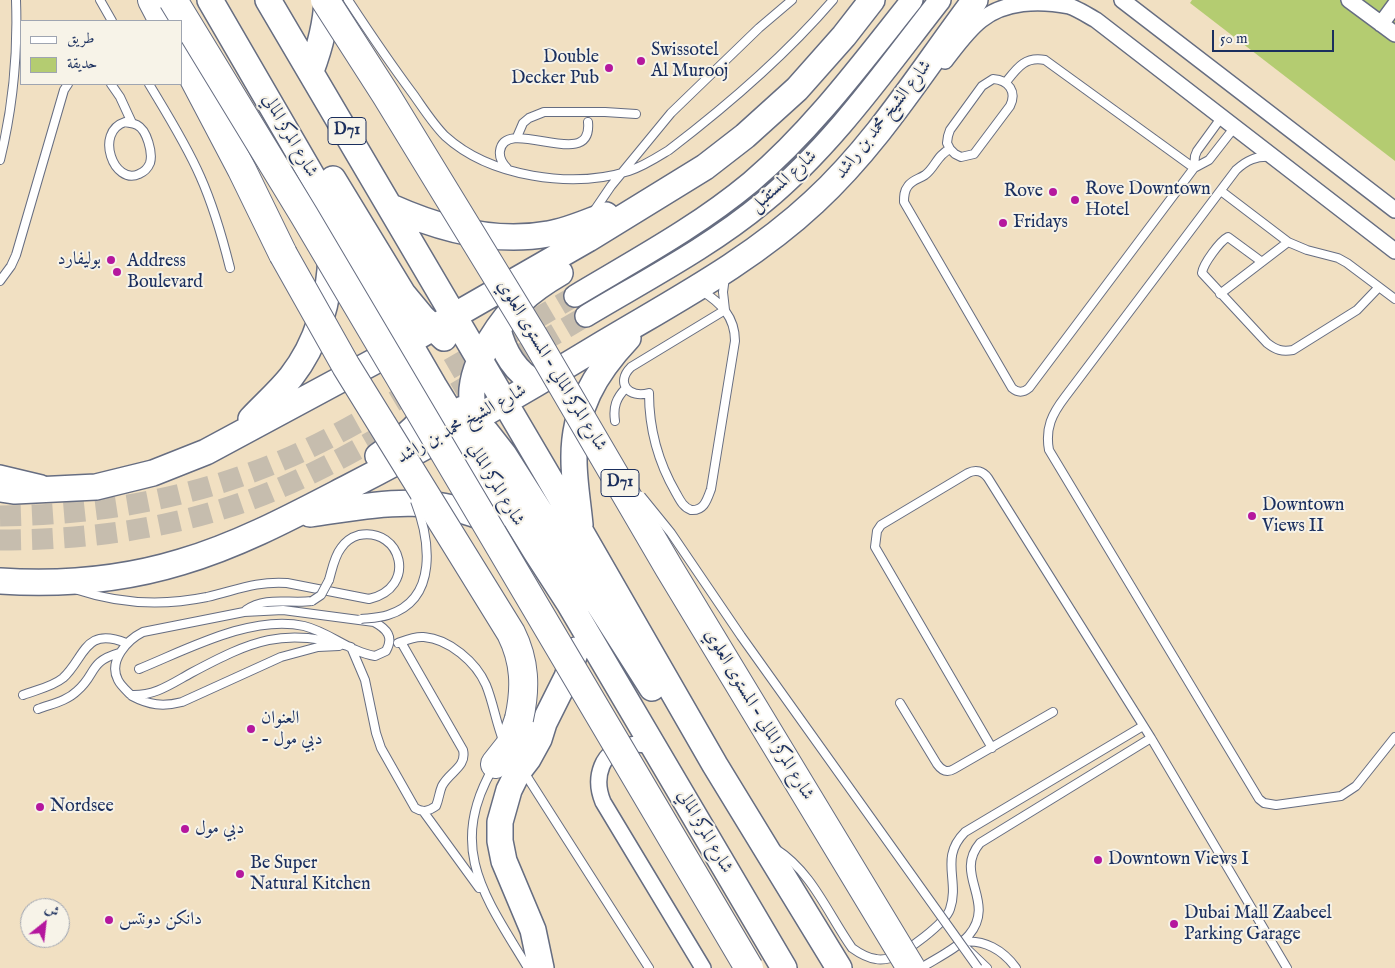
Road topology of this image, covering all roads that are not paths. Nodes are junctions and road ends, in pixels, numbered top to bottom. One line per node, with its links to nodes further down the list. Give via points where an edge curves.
1 (16, 0): 40 (lane, via 14,78)
2 (100, 0): 20 (lane)
3 (152, 0): 21 (highway)
4 (173, 0): 121 (highway, bridge)
5 (210, 0): 45 (main road, شارع المركز المالي)
6 (224, 0): 56 (main road)
7 (268, 0): 26 (main road, D71)
8 (326, 0): 26 (main road, via 321,45); 82 (highway, شارع المركز المالي - المستوى العلوي / D71, bridge, via 465,222)
9 (348, 0): 42 (lane, via 378,47 444,134 476,158)
10 (792, 0): 43 (lane, via 689,95)
11 (833, 0): 43 (lane, via 772,63 702,124 655,159)
12 (872, 0): 46 (main road, via 821,63 772,113 719,157)
13 (912, 0): 61 (main road, شارع المستقبل, via 824,110 769,166 694,224)
14 (940, 0): 65 (main road, شارع المستقبل, via 842,125 791,178 705,245)
15 (975, 0): 31 (main road, شارع الشيخ محمد بن راشد)
16 (1072, 0): 22 (street)
17 (1122, 0): 48 (street)
18 (1349, 0): 23 (street)
19 (1395, 5): 23 (street)
20 (111, 20)
21 (162, 20)
22 (1096, 20): 31 (street, via 1070,6 1052,2 1033,0 1006,7 981,20 936,72); 33 (street)
23 (1380, 24): 24 (street)
24 (1395, 34)
25 (182, 56): 76 (highway, bridge, via 296,278)
26 (311, 71): 47 (main road, D71)
27 (1006, 82): 38 (lane, via 993,80 982,86 950,130 947,143); 38 (lane, via 1011,87 1013,100 979,150 961,157); 41 (lane, via 1024,62 1038,58 1045,60)
28 (67, 85): 57 (lane, via 16,255)
29 (112, 85): 35 (lane)
30 (150, 85): 54 (lane, via 200,175)
31 (911, 88): 55 (main road, شارع الشيخ محمد بن راشد, via 874,139 834,183 791,223)
32 (636, 114): 37 (lane, via 544,112 523,123)
33 (1221, 118): 36 (street); 41 (lane, via 1197,150)
34 (588, 122): 37 (lane, via 585,137 572,145)
35 (132, 123): 35 (lane, via 126,122 114,128 109,138 114,164 121,173 131,176 142,173 150,159 144,133)
36 (1234, 128): 39 (street); 41 (lane, via 1209,160)
37 (517, 137): 42 (lane, via 507,140 501,148 500,159)
38 (950, 149): 41 (lane, via 938,157 925,175 911,182 906,188 904,202 1012,388 1020,392 1029,388)
39 (1272, 157): 44 (lane, via 1262,156 1248,161 1236,170); 51 (street)
40 (0, 160)
41 (1194, 168)
42 (509, 169): 43 (lane, via 562,179 599,178)
43 (622, 173): 49 (lane)
44 (1221, 190): 50 (lane); 107 (lane, via 1056,408 1048,428 1050,450 1259,800 1276,805 1342,796 1356,786)
45 (322, 192): 69 (main road, شارع المركز المالي); 80 (main road, via 331,245 331,272 322,320 314,340 290,378)
46 (662, 194): 49 (main road); 64 (main road); 68 (main road, via 616,239 532,290)
47 (391, 207): 49 (main road, via 443,227 484,235 531,236); 53 (main road, D71)
48 (1395, 210)
49 (583, 224)
50 (1288, 242): 52 (lane); 59 (lane, via 1338,258)
51 (1395, 251)
52 (1262, 262): 60 (lane); 60 (lane, via 1233,239 1225,239 1202,270 1204,277)
53 (423, 264): 56 (main road, via 418,287 408,290); 64 (main road, D71); 67 (main road)
54 (230, 268)
55 (727, 268): 58 (main road, شارع الشيخ محمد بن راشد); 63 (lane, via 723,292)
56 (395, 280): 67 (main road, via 412,306)
57 (0, 281)
58 (696, 287): 63 (lane); 66 (main road, شارع الشيخ محمد بن راشد)
59 (1379, 287): 60 (lane, via 1357,310 1285,352 1267,344); 62 (lane)
60 (1220, 294)
61 (575, 296)
62 (1395, 299)
63 (725, 310): 74 (lane, via 631,367 625,373); 74 (lane, via 734,324 735,341 711,489 700,509 691,510 682,504 659,458 651,430 649,393 640,395)
64 (454, 315): 67 (main road); 70 (main road, D71)
65 (586, 316)
66 (648, 317): 72 (main road, شارع الشيخ محمد بن راشد); 88 (main road, via 604,364 581,410 574,460)
67 (433, 328): 69 (main road); 70 (main road); 73 (main road, via 437,367)
68 (498, 328): 70 (main road); 72 (main road, via 514,364)
69 (409, 341): 71 (main road); 73 (main road, شارع المركز المالي)
70 (479, 359): 72 (main road); 75 (main road, D71); 78 (main road)
71 (373, 362): 73 (main road, via 406,371); 79 (main road, via 402,390 410,409); 80 (main road)
72 (535, 385): 75 (main road, شارع الشيخ محمد بن راشد)
73 (434, 386): 78 (main road, شارع المركز المالي); 79 (main road, via 425,415)
74 (626, 388): 77 (lane, via 615,403)
75 (505, 402): 78 (main road, شارع الشيخ محمد بن راشد); 88 (main road, D71)
76 (377, 415): 83 (lane, bridge, via 383,438); 111 (highway, bridge, via 516,643 524,675 523,697)
77 (614, 421)
78 (467, 423): 81 (main road); 84 (main road, شارع المركز المالي); 87 (main road, شارع الشيخ محمد بن راشد)
79 (412, 430): 87 (main road)
80 (231, 438): 85 (main road, via 153,474 96,487)
81 (504, 455): 84 (main road, via 496,452 489,457); 112 (main road, via 674,722)
82 (608, 462): 116 (lane, bridge, via 670,533); 124 (highway, شارع المركز المالي - المستوى العلوي / D71, bridge)
83 (399, 470)
84 (492, 481): 89 (main road, شارع المركز المالي)
85 (4, 487)
86 (411, 492): 94 (lane, bridge, via 427,544 422,584 409,602 390,615)
87 (292, 516): 89 (main road, via 399,503 441,505 482,516 501,525); 91 (main road, شارع الشيخ محمد بن راشد, via 218,550 180,562 100,579)
88 (581, 532): 112 (main road, D71)
89 (536, 552): 92 (main road, شارع المركز المالي)
90 (0, 581): 91 (main road, شارع الشيخ محمد بن راشد)
91 (60, 582): 93 (lane, bridge, via 94,596 131,602 188,600 273,582 287,582 369,599 380,597 395,583 399,573 398,556 381,537 372,534 355,536 341,547 329,580 321,595 312,601 262,602)
92 (569, 603): 109 (main road, شارع المركز المالي); 111 (main road, via 577,636 573,664 539,739)
93 (244, 612): 94 (lane, via 283,610); 96 (lane, via 143,632)
94 (361, 619): 97 (lane, via 385,629)
95 (401, 642): 97 (lane); 111 (lane, via 430,638 453,648 472,663 486,686); 113 (lane, via 464,755 461,766 442,786 436,806)
96 (126, 644): 99 (lane); 101 (lane, via 105,638 90,644 56,684)
97 (389, 646): 98 (lane, via 375,656)
98 (352, 647): 100 (lane, via 303,626 283,623 259,625 214,638); 102 (lane, via 329,646 299,651 170,705 150,704); 102 (lane, via 312,637 276,638 232,653 157,692); 113 (lane, via 366,680 381,748 415,808)
99 (120, 653): 102 (lane, via 116,678); 104 (lane, via 94,666 85,683 71,696)
100 (139, 669)
101 (23, 694)
102 (131, 695)
103 (900, 703): 110 (lane, via 943,770 951,771)
104 (38, 709)
105 (1053, 712): 110 (lane)
106 (1143, 726): 108 (lane); 110 (lane, via 988,478 982,472 972,471 881,525 875,547); 114 (lane, via 965,832 955,844 950,858 953,888 949,911 936,928 890,959 876,960 852,948 802,870)
107 (1395, 737)
108 (1151, 738): 116 (lane, via 980,843 970,860 970,872 979,900 978,919); 129 (lane)
109 (653, 746): 120 (street, via 628,745 610,754 599,772 599,792); 122 (main road, شارع المركز المالي)
110 (992, 748)
111 (510, 760): 115 (lane, via 485,782 473,827 475,870); 118 (main road, via 509,790 500,822 500,840 504,861 532,930); 119 (lane)
112 (715, 765): 114 (main road, D71)
113 (423, 811): 115 (lane)
114 (763, 842): 123 (main road, D71)
115 (486, 897): 117 (lane)
116 (963, 944): 125 (lane); 126 (lane, bridge); 127 (lane, bridge); 128 (lane, via 970,941 990,946)
117 (528, 968)
118 (541, 968)
119 (649, 968)
120 (703, 968)
121 (749, 968)
122 (784, 968)
123 (839, 968)
124 (910, 968)
125 (920, 968)
126 (978, 968)
127 (987, 968)
128 (1016, 968)
129 (1287, 968)

